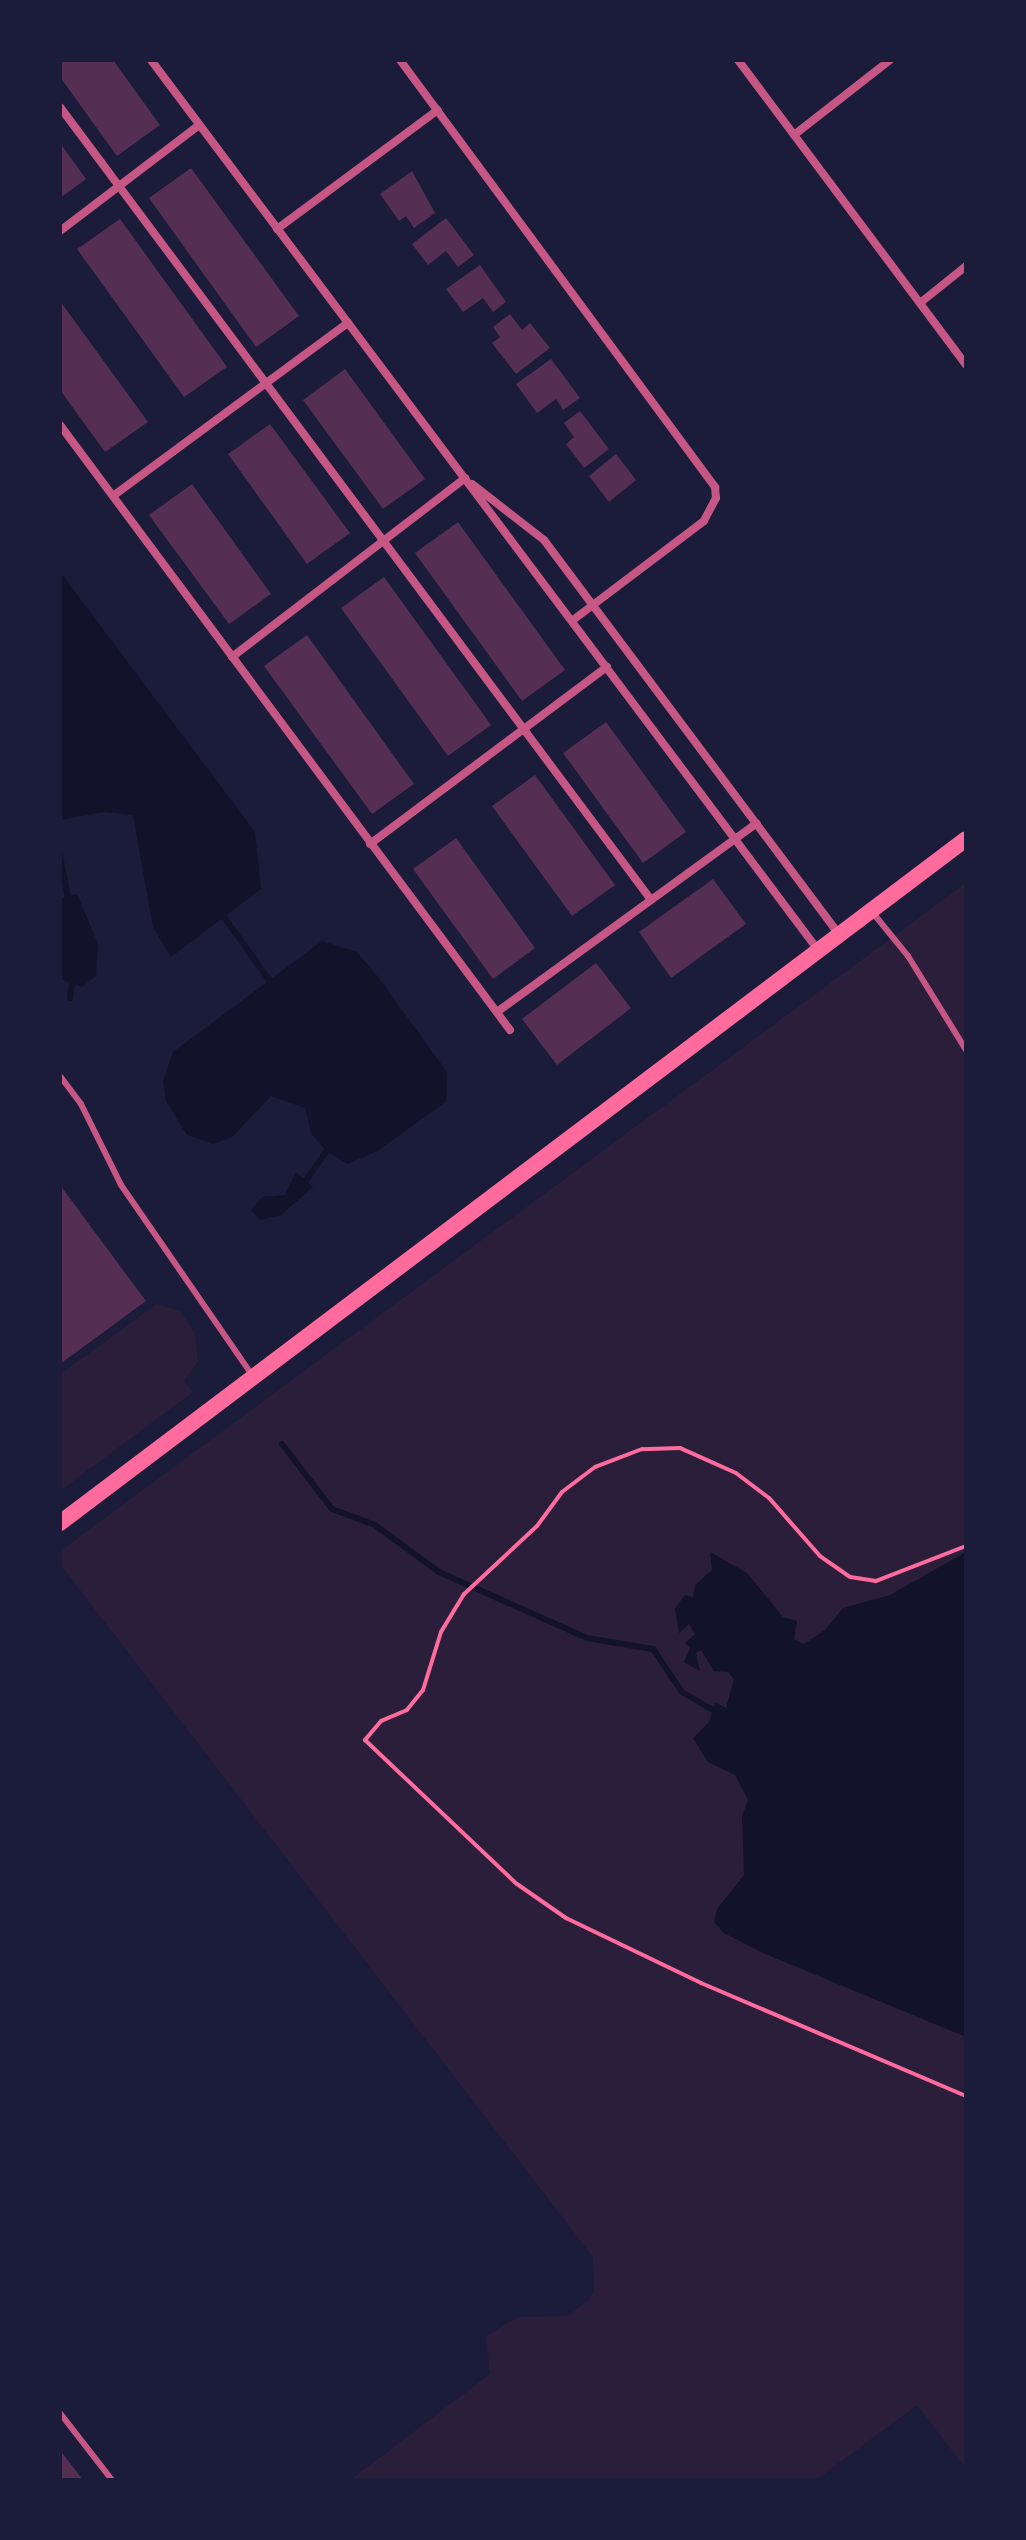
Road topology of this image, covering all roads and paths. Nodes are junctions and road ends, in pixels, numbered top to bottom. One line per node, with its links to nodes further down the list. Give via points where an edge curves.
1 (151, 60): 7 (street)
2 (400, 60): 6 (street)
3 (738, 60): 8 (street)
4 (890, 60): 8 (street)
5 (60, 107): 9 (street)
6 (438, 110): 10 (street); 21 (street, via 715,487 716,498 704,521)
7 (199, 125): 9 (street); 10 (street)
8 (794, 135): 13 (street)
9 (118, 185): 11 (street); 16 (street)
10 (277, 229): 14 (street)
11 (60, 231)
12 (966, 266): 13 (street)
13 (920, 303): 15 (street)
14 (348, 323): 16 (street); 18 (street)
15 (966, 365)
16 (266, 384): 19 (street); 20 (street)
17 (60, 425): 19 (street)
18 (465, 478): 20 (street); 21 (street, via 544,540); 22 (street)
19 (113, 496): 23 (street)
20 (382, 540): 23 (street); 25 (street)
21 (593, 605): 22 (street); 26 (street)
22 (573, 620): 24 (street)
23 (232, 657): 29 (street)
24 (607, 667): 25 (street); 27 (street)
25 (524, 730): 29 (street); 30 (street)
26 (757, 823): 27 (street); 32 (street)
27 (735, 838): 30 (street); 33 (street)
28 (966, 839): 31 (main road)
29 (370, 844): 34 (street)
30 (651, 900): 34 (street)
31 (870, 910): 32 (main road); 36 (lane, via 908,956)
32 (839, 935): 33 (main road)
33 (818, 950): 38 (main road)
34 (497, 1012): 35 (street)
35 (510, 1030)
36 (966, 1050)
37 (60, 1076): 38 (lane, via 81,1104 121,1185)
38 (253, 1377): 39 (main road)
39 (60, 1523)
40 (966, 1546): 41 (path, via 876,1581 850,1577 820,1556 769,1498 736,1473 680,1448 642,1449 595,1467 562,1492 537,1526 474,1583 441,1632 423,1690 407,1710 381,1721 365,1740 517,1884 566,1918)
41 (966, 2096)
42 (60, 2413): 43 (lane)
43 (112, 2480)

